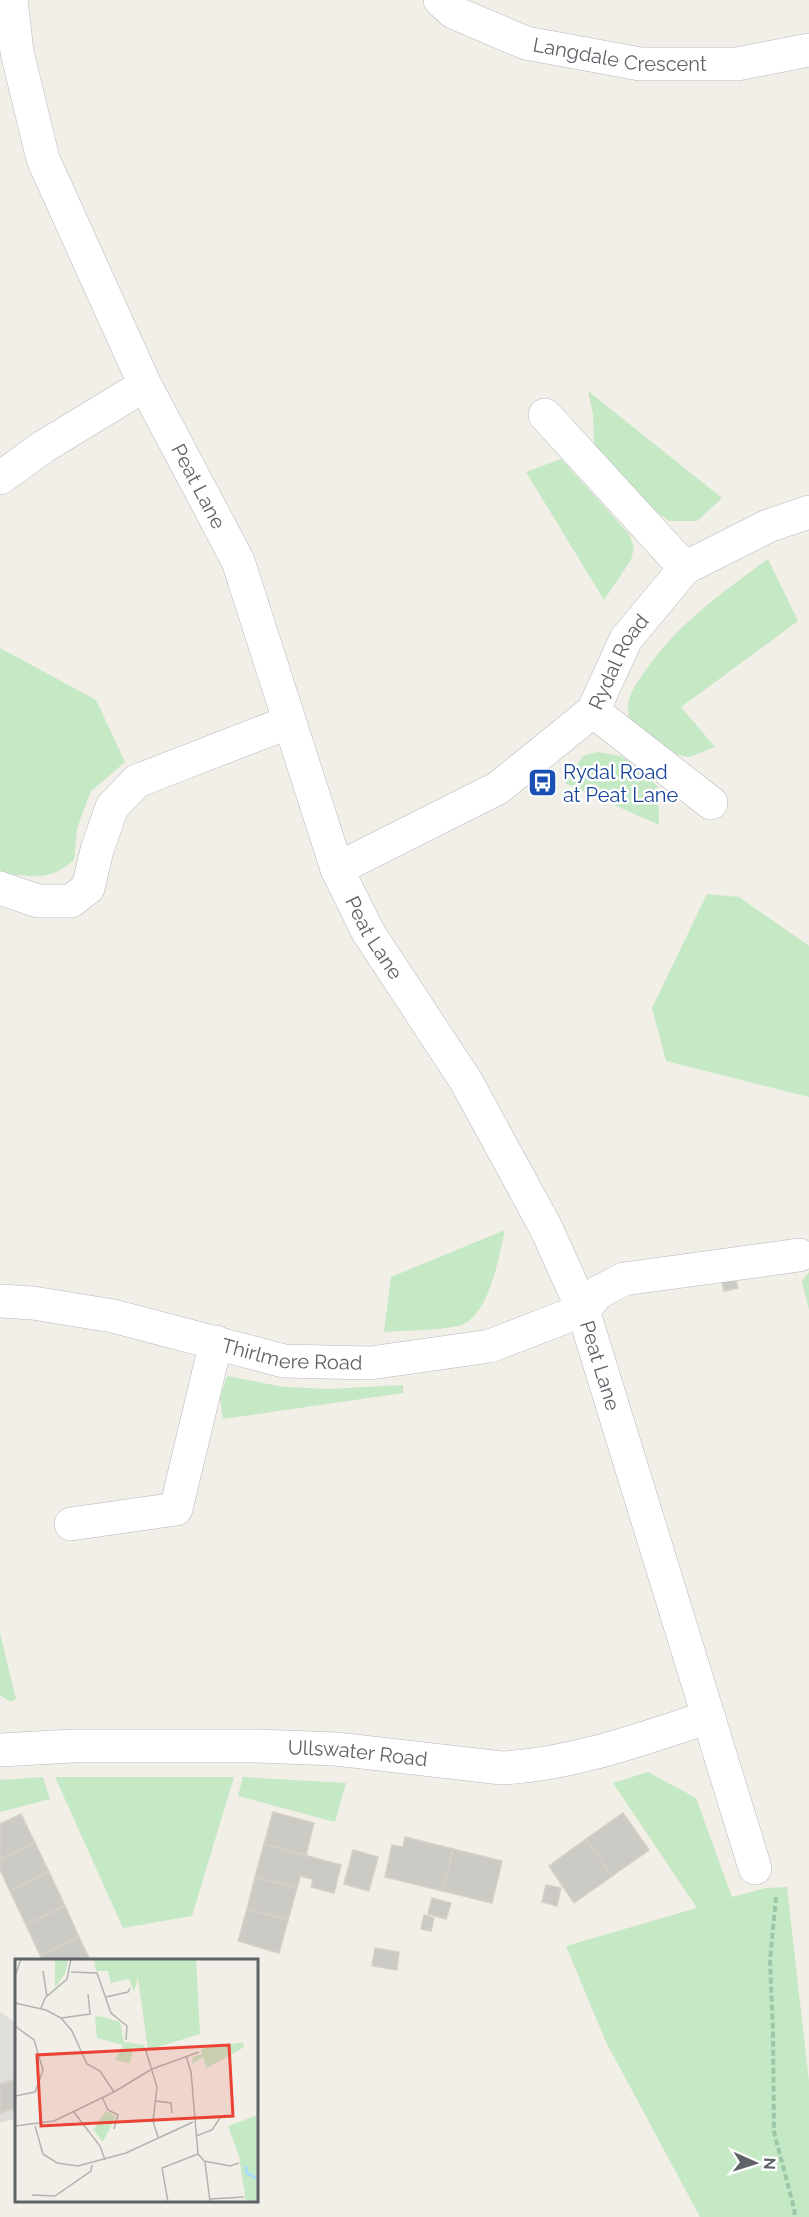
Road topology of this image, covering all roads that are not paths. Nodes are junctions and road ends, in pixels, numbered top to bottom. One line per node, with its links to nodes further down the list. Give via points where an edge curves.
1 (11, 0): 4 (street, Peat Lane, via 17,52 43,159)
2 (440, 0): 3 (street, Langdale Crescent, via 453,12 526,43 640,64 737,64)
3 (809, 50)
4 (145, 385): 6 (street); 10 (street, Peat Lane, via 237,561)
5 (545, 415): 8 (street)
6 (0, 478)
7 (809, 512): 8 (street, Rydal Road, via 768,526)
8 (685, 568): 9 (street, Rydal Road, via 626,639)
9 (593, 711): 11 (street); 12 (street, Rydal Road, via 498,788)
10 (289, 722): 12 (street, Peat Lane); 13 (street, via 137,781 112,807 88,888 71,901 38,901)
11 (711, 803)
12 (338, 869): 16 (street, Peat Lane, via 368,932 466,1081 546,1228)
13 (0, 888)
14 (799, 1255): 16 (street, via 624,1279 599,1292)
15 (0, 1301): 17 (street, Thirlmere Road, via 113,1316)
16 (583, 1310): 17 (street, Thirlmere Road, via 490,1346 370,1363 284,1361); 19 (street, Peat Lane)
17 (216, 1342): 18 (street, via 176,1509)
18 (71, 1524)
19 (709, 1718): 20 (street, Ullswater Road, via 589,1755 502,1768 336,1749 258,1746); 21 (street, Peat Lane)
20 (0, 1750)
21 (755, 1868)

